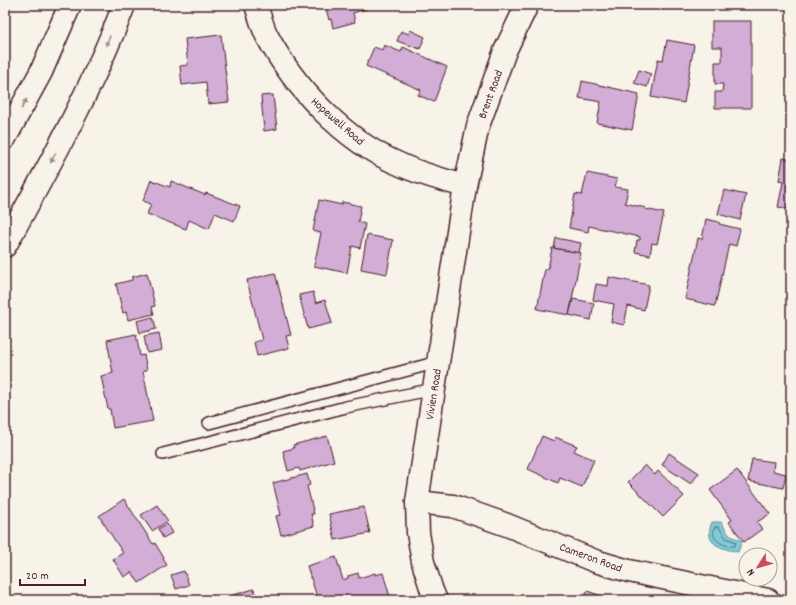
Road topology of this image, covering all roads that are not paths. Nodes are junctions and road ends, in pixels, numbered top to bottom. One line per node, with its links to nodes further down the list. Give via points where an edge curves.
1 (70, 5): 5 (main road, one-way to 1, via 41,72)
2 (124, 5): 7 (main road, one-way to 7, via 50,164)
3 (256, 5): 6 (main road, Hopewell Road, via 266,32 287,69 314,101 344,129 397,164)
4 (527, 5): 6 (main road, Brent Road, via 505,51 478,126)
5 (5, 138)
6 (465, 186): 8 (main road, Vivien Road)
7 (5, 246)
8 (438, 362): 9 (main road, Vivien Road); 10 (lane)
9 (434, 389): 11 (lane, via 346,407); 12 (main road, Vivien Road)
10 (208, 422)
11 (163, 454)
12 (417, 502): 13 (main road, Vivien Road, via 418,534 423,562); 14 (main road, Cameron Road, via 453,506 595,561 629,571)
13 (436, 600)
14 (768, 600)

